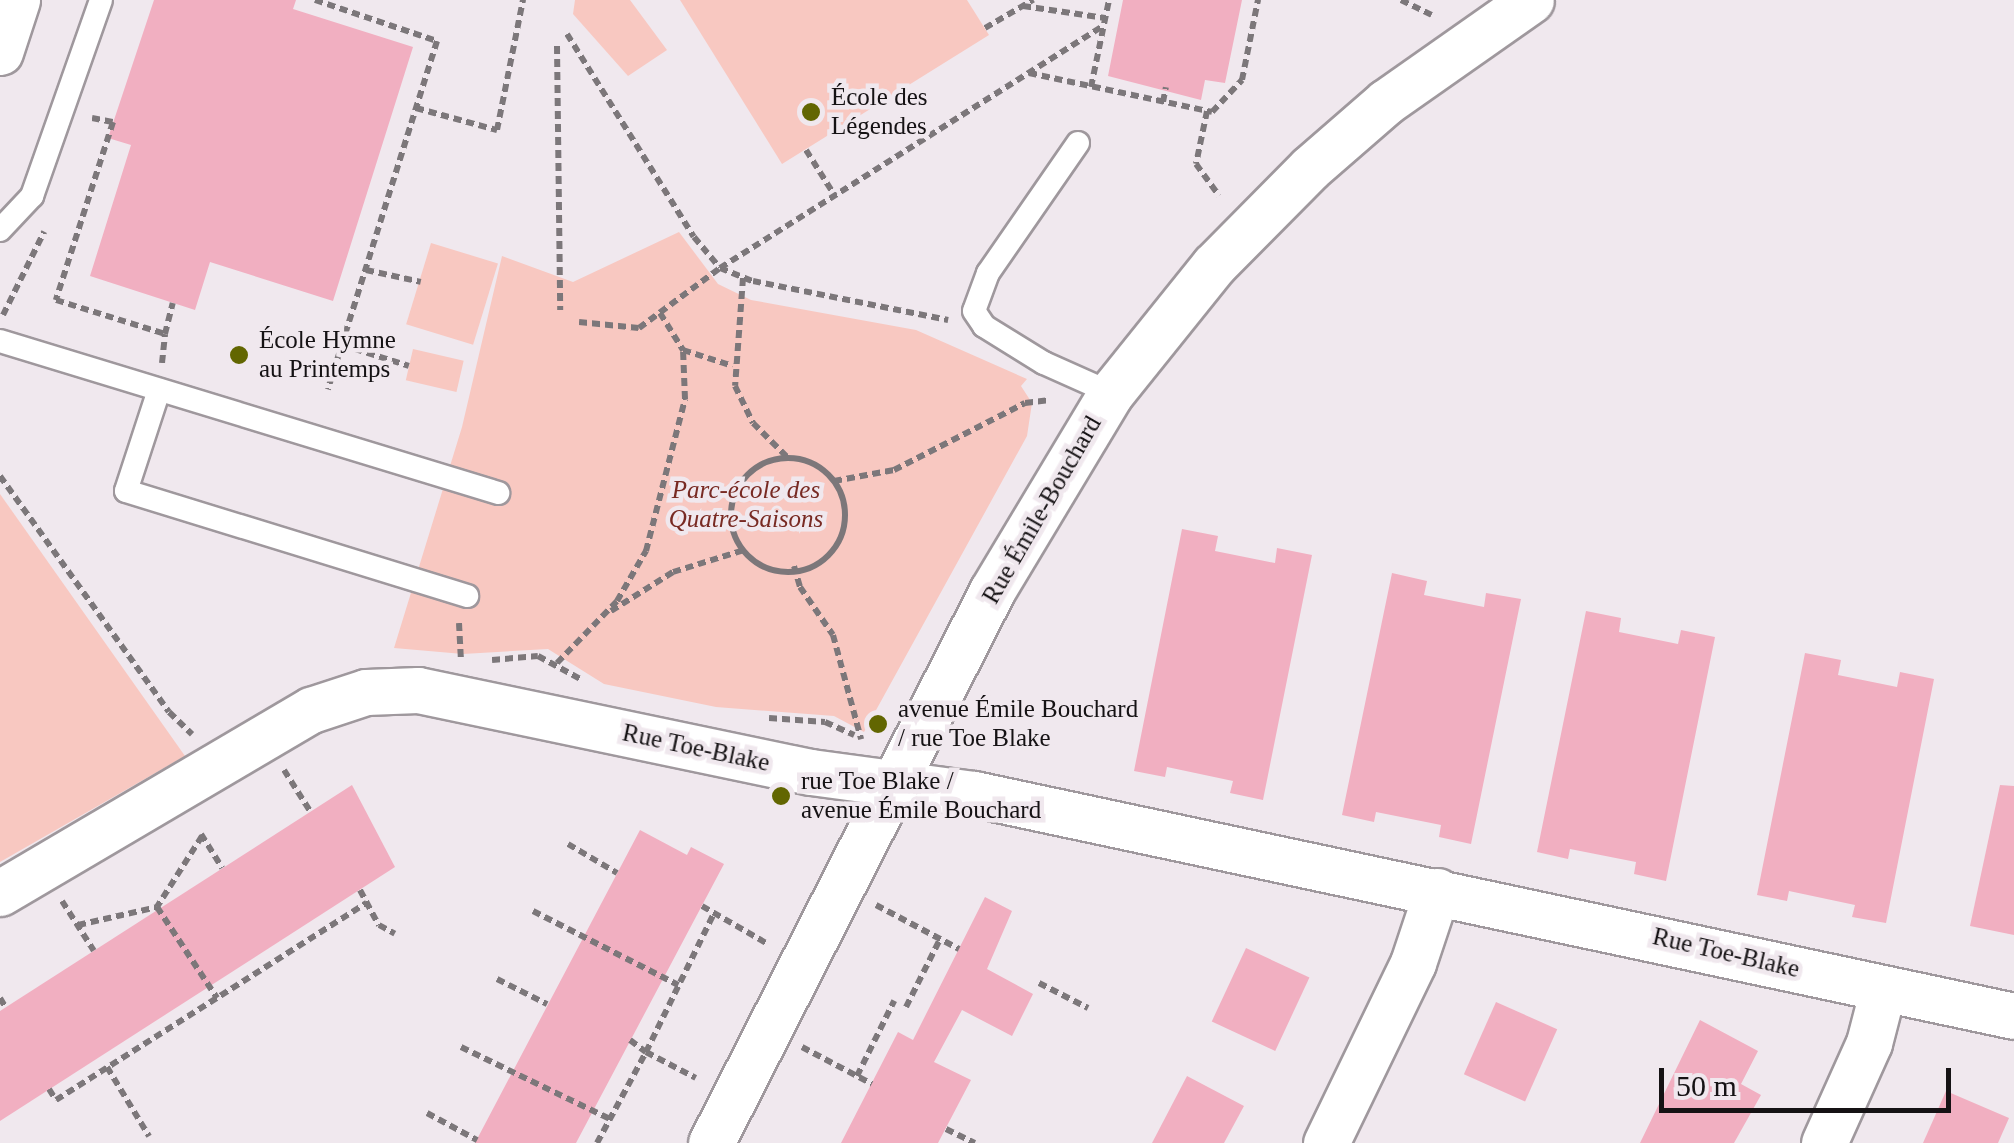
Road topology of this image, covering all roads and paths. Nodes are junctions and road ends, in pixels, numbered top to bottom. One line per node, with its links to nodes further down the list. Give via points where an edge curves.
1 (17, 0): 16 (street)
2 (101, 0): 28 (lane, via 32,196)
3 (315, 0): 21 (path, via 438,41)
4 (523, 0): 21 (path, via 497,130)
5 (1032, 0): 10 (path)
6 (1109, 0): 12 (path)
7 (1258, 0): 22 (path, via 1242,80)
8 (1401, 0): 11 (path)
9 (1531, 0): 45 (street, Rue Émile-Bouchard, via 1386,102 1310,168 1214,265)
10 (1023, 6): 12 (path); 13 (path)
11 (1432, 14)
12 (1104, 22): 17 (path); 18 (path)
13 (985, 28)
14 (567, 34): 29 (path)
15 (556, 46): 34 (path)
16 (0, 52)
17 (1028, 73): 18 (path); 26 (path)
18 (1091, 86): 20 (path)
19 (1166, 87): 20 (path)
20 (1162, 102): 22 (path)
21 (416, 108): 30 (path)
22 (1206, 110): 27 (path, via 1196,164)
23 (92, 118): 33 (path, via 113,122 56,300 165,334)
24 (1078, 143): 37 (lane, via 978,291 974,311)
25 (806, 150): 26 (path)
26 (834, 196): 29 (path)
27 (1219, 196)
28 (0, 230)
29 (720, 268): 31 (path); 35 (path)
30 (366, 270): 32 (path); 39 (path)
31 (743, 278): 37 (path); 42 (path)
32 (421, 282)
33 (173, 303)
34 (560, 310)
35 (660, 313): 36 (path, via 630,330); 40 (path)
36 (578, 322)
37 (984, 326): 45 (lane)
38 (0, 342): 44 (lane)
39 (342, 345): 41 (path); 43 (path)
40 (683, 350): 42 (path); 54 (path, via 685,399 646,552)
41 (410, 366)
42 (733, 366): 47 (path, via 743,408)
43 (328, 389)
44 (159, 390): 50 (lane); 53 (lane, via 126,491)
45 (1110, 393): 59 (street, Rue Émile-Bouchard, via 1014,551)
46 (1036, 402): 49 (path, via 894,470)
47 (787, 458): 49 (path, via 805,460); 51 (path, via 768,461 739,485 731,522)
48 (0, 476): 56 (path, via 169,712)
49 (834, 481): 52 (path, via 845,517 841,535 818,563)
50 (498, 494)
51 (744, 550): 52 (path, via 765,567); 54 (path, via 673,572)
52 (795, 568): 57 (path, via 833,635)
53 (467, 596)
54 (604, 615): 55 (path)
55 (557, 662)
56 (192, 734)
57 (862, 740)
58 (281, 764): 60 (path)
59 (894, 784): 67 (street, Rue Toe-Blake, via 974,794); 69 (street, Rue Toe-Blake, via 454,695 388,689 311,710); 111 (street, Rue Émile-Bouchard)
60 (310, 811)
61 (196, 826): 62 (path)
62 (202, 836): 64 (path); 72 (path)
63 (568, 844): 65 (path)
64 (222, 868)
65 (617, 872)
66 (360, 890): 70 (path)
67 (1437, 891): 85 (street, Rue Toe-Blake); 113 (street, via 1413,963)
68 (56, 892): 76 (path)
69 (0, 893)
70 (367, 903): 77 (path, via 379,925); 87 (path)
71 (874, 904): 78 (path)
72 (157, 906): 76 (path); 87 (path)
73 (702, 906): 75 (path)
74 (533, 910): 84 (path)
75 (713, 915): 79 (path); 84 (path)
76 (78, 925): 81 (path)
77 (395, 934)
78 (940, 939): 80 (path); 90 (path)
79 (766, 943)
80 (959, 949)
81 (94, 951)
82 (497, 979): 89 (path)
83 (1039, 983): 92 (path)
84 (678, 986): 99 (path)
85 (1883, 989): 93 (street, Rue Toe-Blake); 114 (street, via 1866,1053)
86 (0, 998): 91 (path)
87 (217, 998): 96 (path)
88 (894, 1001): 101 (path)
89 (547, 1004)
90 (906, 1007)
91 (6, 1008)
92 (1088, 1008)
93 (2014, 1016)
94 (140, 1032): 96 (path)
95 (630, 1040): 99 (path)
96 (146, 1042): 100 (path)
97 (801, 1046): 101 (path)
98 (461, 1048): 106 (path)
99 (646, 1052): 102 (path); 106 (path)
100 (108, 1067): 104 (path, via 56,1100); 108 (path)
101 (858, 1076): 103 (path)
102 (696, 1078)
103 (872, 1084)
104 (50, 1089)
105 (427, 1113): 109 (path)
106 (610, 1119): 110 (path)
107 (946, 1128): 112 (path)
108 (149, 1136)
109 (477, 1140)
110 (597, 1143)
111 (711, 1143)
112 (975, 1143)
113 (1326, 1143)
114 (1824, 1143)

